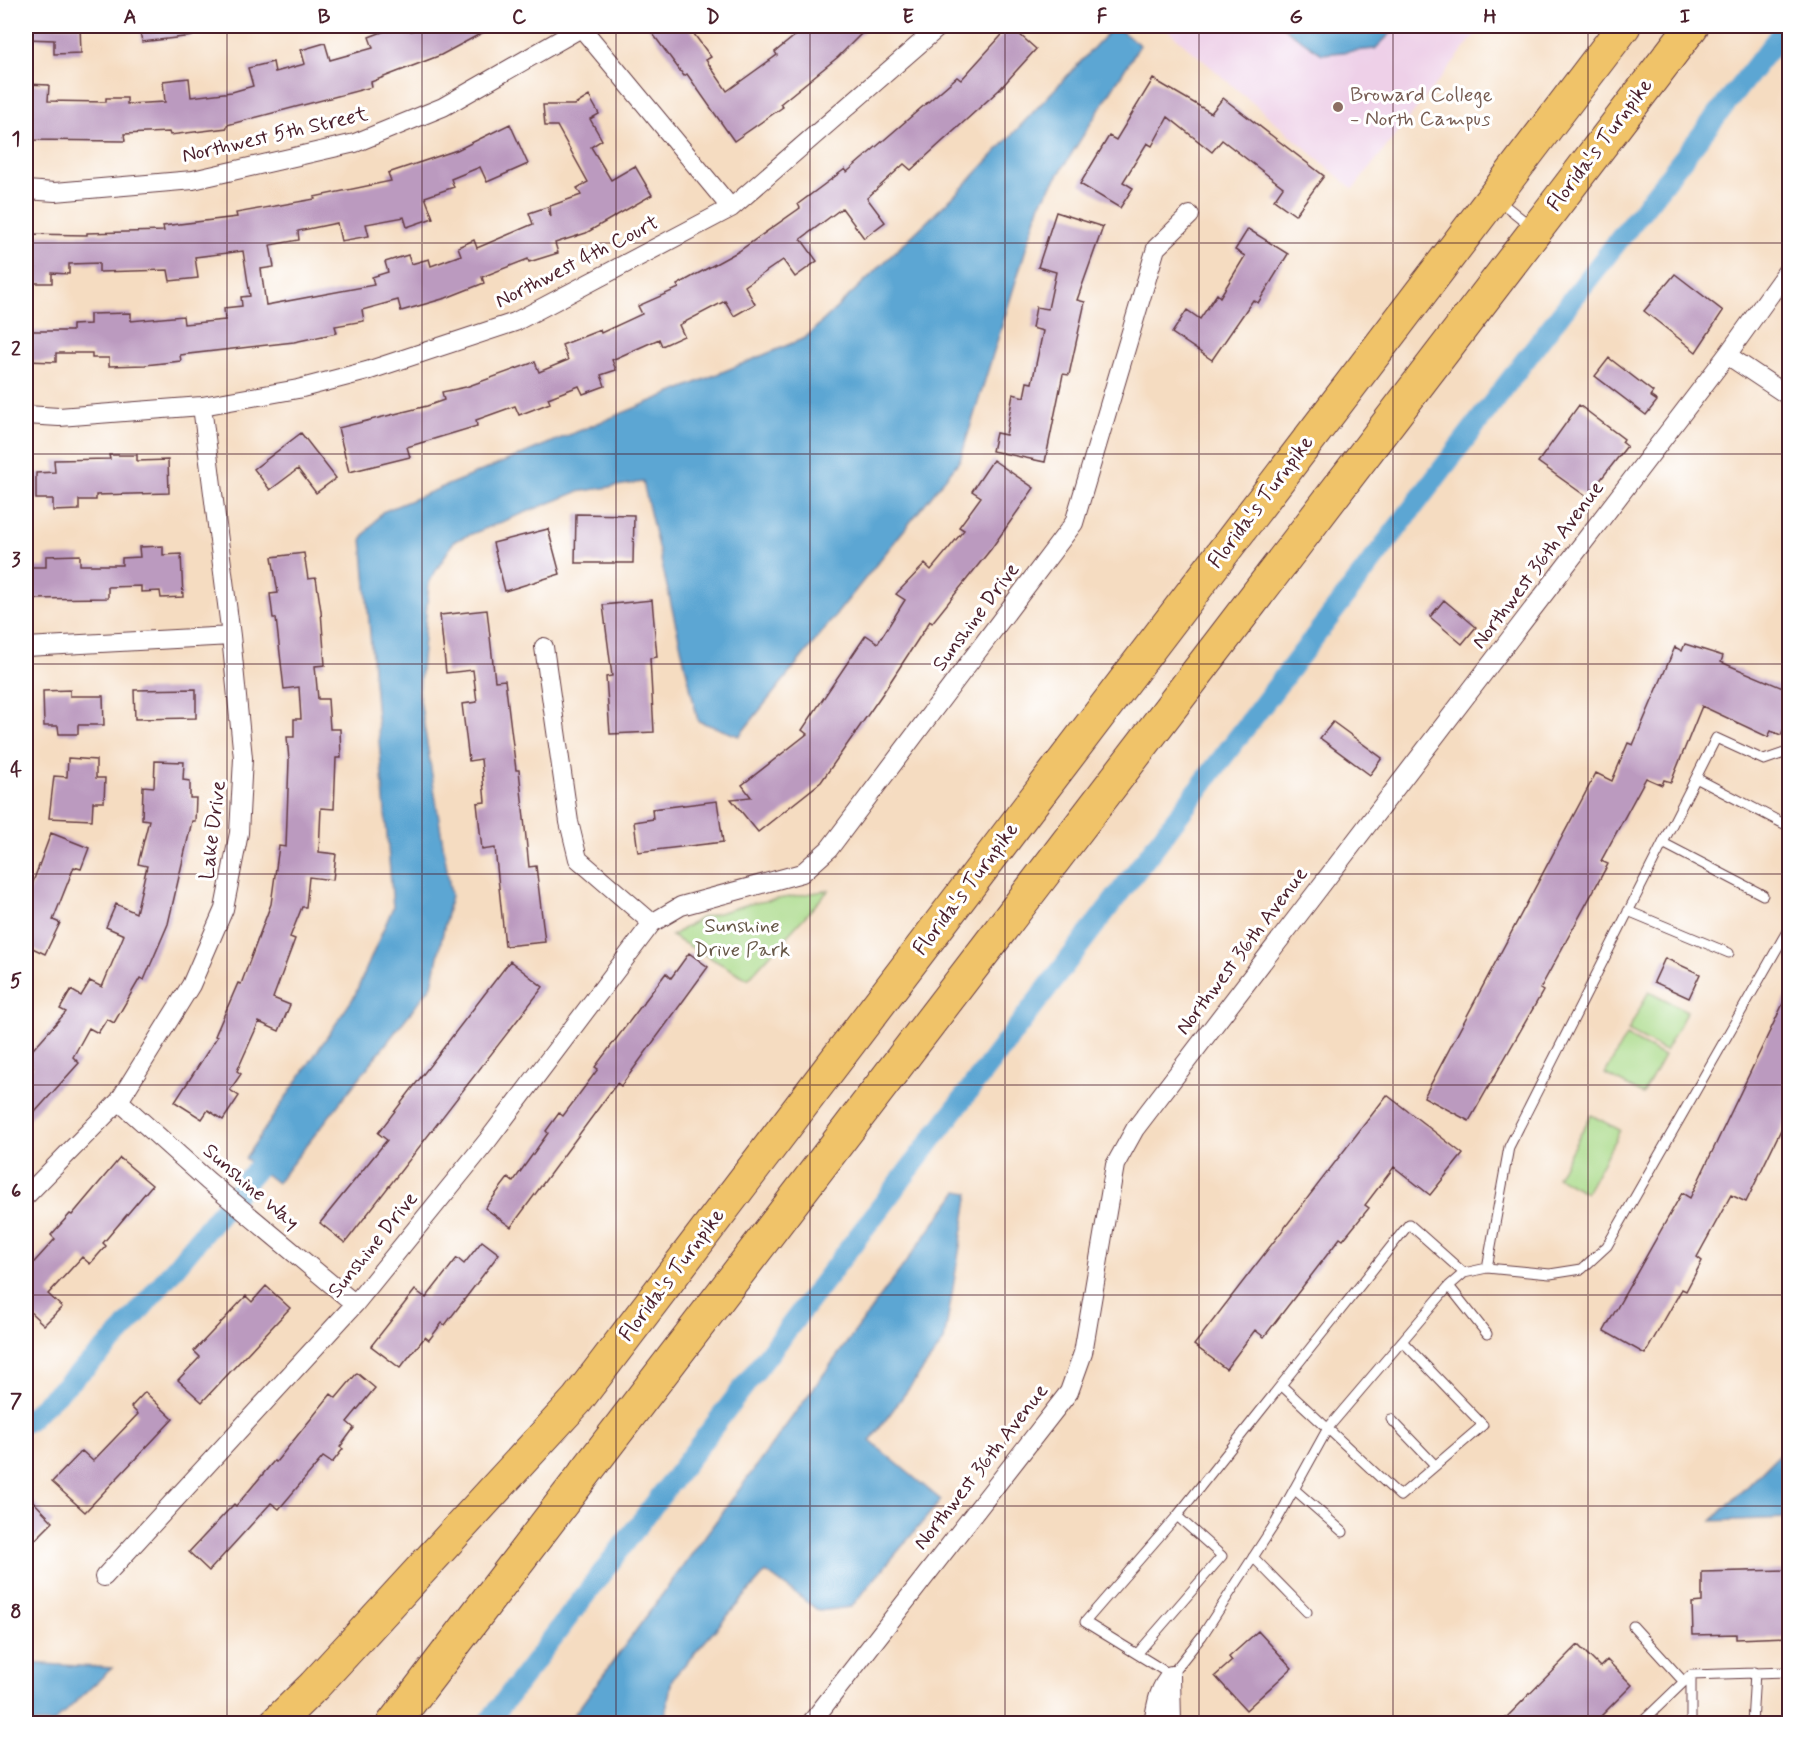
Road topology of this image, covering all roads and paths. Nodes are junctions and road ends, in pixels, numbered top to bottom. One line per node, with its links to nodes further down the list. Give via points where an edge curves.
1 (940, 26): 7 (street, Northwest 4th Court)
2 (1624, 26): 6 (highway, Florida's Turnpike)
3 (1692, 26): 9 (highway, Florida's Turnpike)
4 (581, 27): 5 (street, Northwest 5th Street, via 444,107 355,143 194,180 56,192); 7 (street)
5 (26, 190)
6 (1494, 196): 9 (lane); 51 (highway, Florida's Turnpike, via 577,1400)
7 (731, 208): 13 (street, Northwest 4th Court, via 515,322 356,374)
8 (1190, 215): 24 (street, Sunshine Drive, via 1156,248 1074,523 829,849 802,873 681,906)
9 (1536, 230): 52 (highway, Florida's Turnpike)
10 (1790, 267): 11 (street, Northwest 36th Avenue)
11 (1727, 355): 12 (street); 53 (street, Northwest 36th Avenue, via 1135,1129 1114,1165 1083,1353 1069,1392)
12 (1790, 397)
13 (202, 406): 14 (street, Northwest 4th Court, via 59,417); 15 (street, Lake Drive)
14 (26, 415)
15 (231, 636): 16 (street); 27 (street, Lake Drive, via 243,758 239,833 224,909 191,985)
16 (26, 647)
17 (544, 647): 24 (street, via 568,822 578,859)
18 (1790, 751): 19 (lane, via 1764,760 1716,738)
19 (1696, 778): 20 (lane); 21 (lane)
20 (1790, 827)
21 (1663, 843): 22 (lane); 23 (lane)
22 (1763, 895)
23 (1628, 911): 26 (lane); 29 (lane, via 1509,1147)
24 (652, 923): 32 (street, Sunshine Drive, via 488,1140)
25 (1790, 926): 29 (lane, via 1607,1246 1582,1269 1550,1274)
26 (1729, 953)
27 (119, 1101): 28 (street, Lake Drive); 32 (street, Sunshine Way)
28 (26, 1196)
29 (1487, 1268): 30 (lane)
30 (1464, 1273): 31 (lane); 35 (lane, via 1409,1224)
31 (1449, 1286): 33 (lane); 34 (lane)
32 (355, 1304): 43 (street, Sunshine Drive)
33 (1487, 1334)
34 (1402, 1341): 37 (lane); 38 (lane, via 1482,1425)
35 (1281, 1385): 37 (lane); 40 (lane)
36 (1390, 1419): 38 (lane)
37 (1328, 1428): 38 (lane, via 1400,1496); 39 (lane)
38 (1435, 1465)
39 (1294, 1489): 41 (lane); 42 (lane)
40 (1177, 1516): 46 (lane, via 1222,1556); 46 (lane, via 1085,1622)
41 (1343, 1532)
42 (1253, 1557): 44 (lane); 49 (lane)
43 (104, 1577)
44 (1307, 1612)
45 (1634, 1626): 50 (lane)
46 (1137, 1654): 49 (lane)
47 (1755, 1672): 48 (lane); 50 (lane); 58 (lane)
48 (1790, 1672)
49 (1172, 1675): 54 (street, via 1156,1700); 55 (street)
50 (1687, 1679): 56 (lane); 57 (lane)
51 (275, 1724)
52 (393, 1724)
53 (810, 1724)
54 (1154, 1724)
55 (1172, 1724)
56 (1640, 1724)
57 (1691, 1724)
58 (1752, 1724)

